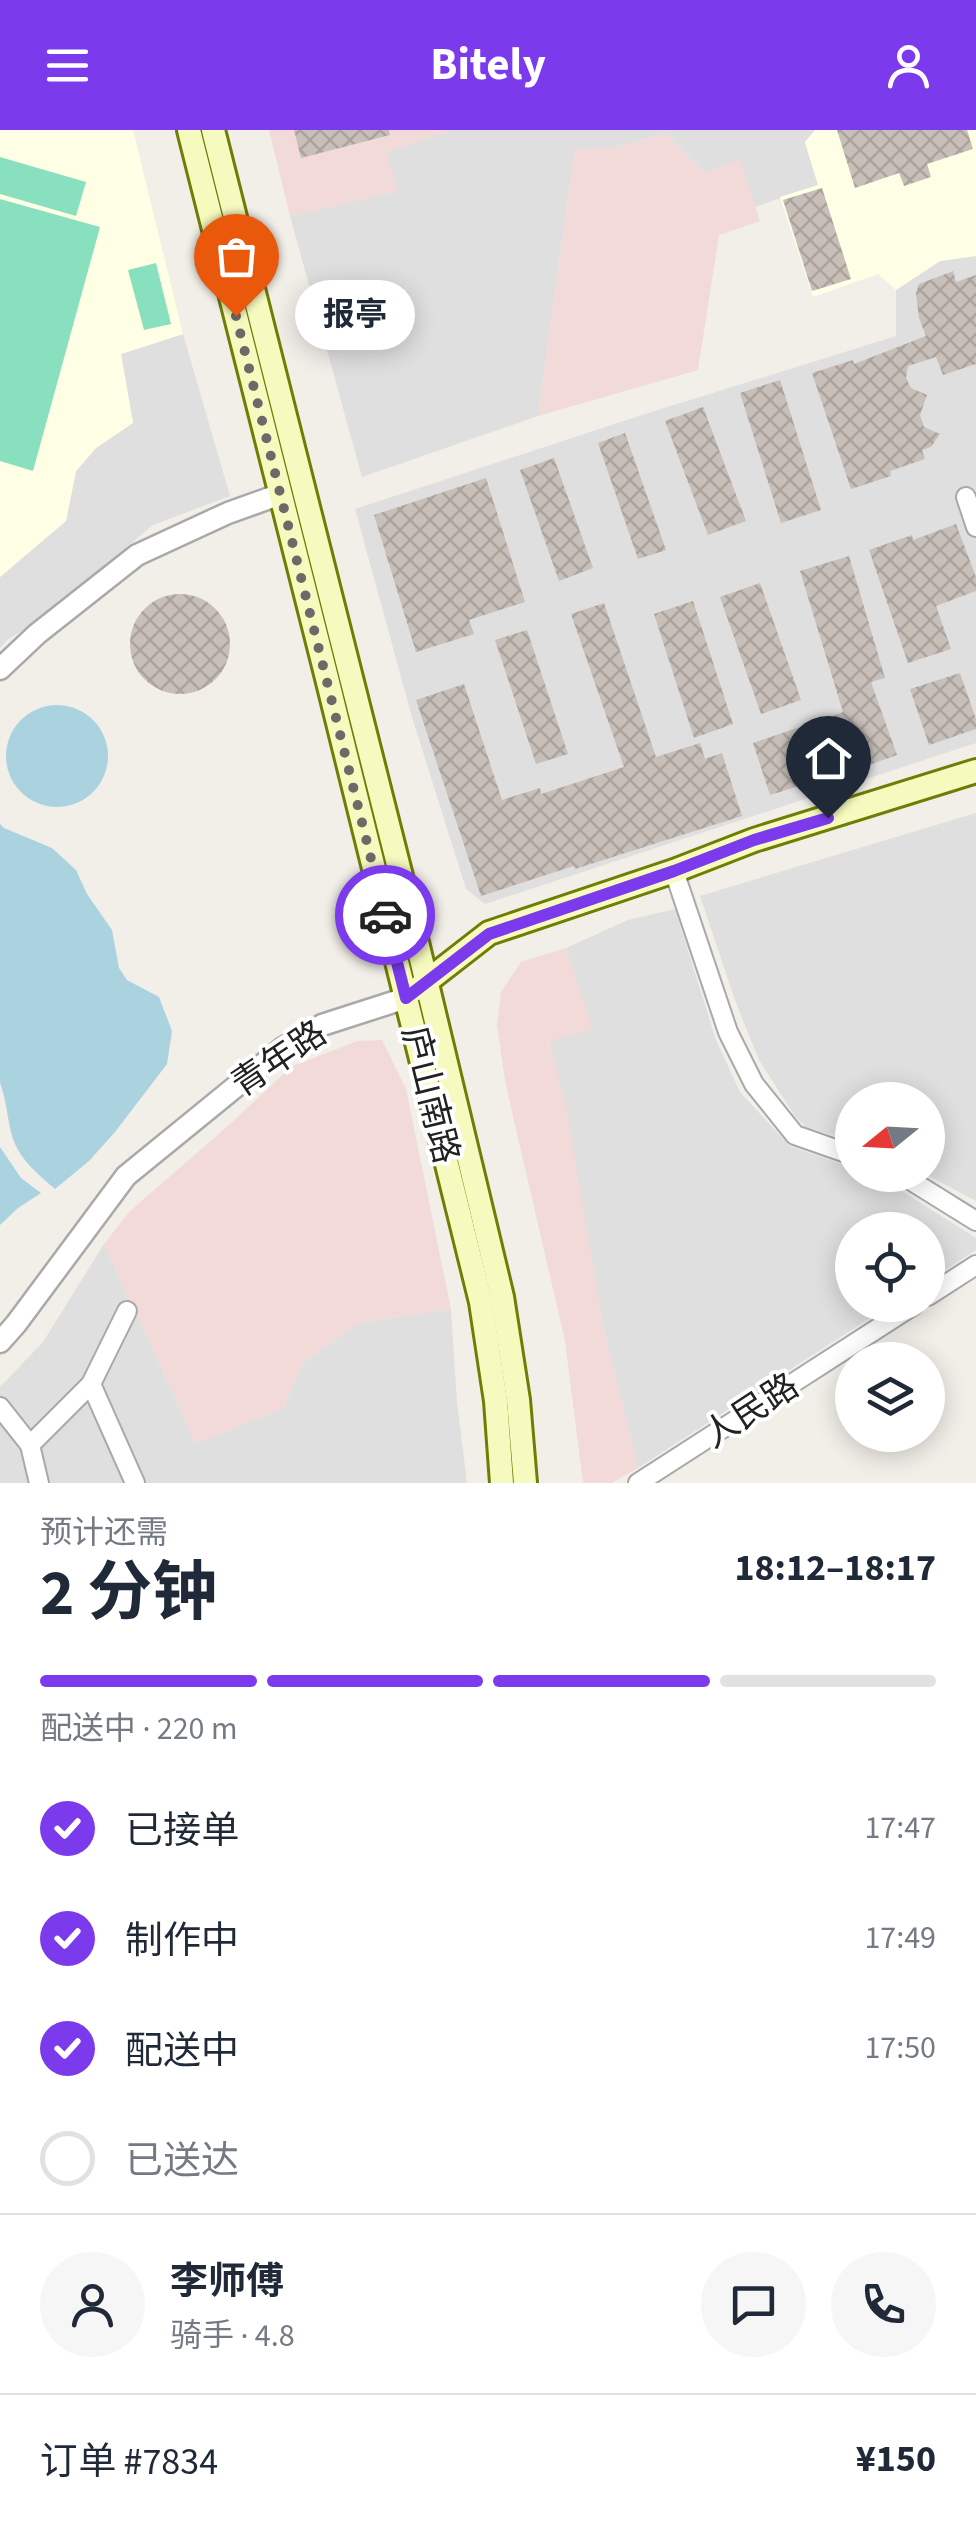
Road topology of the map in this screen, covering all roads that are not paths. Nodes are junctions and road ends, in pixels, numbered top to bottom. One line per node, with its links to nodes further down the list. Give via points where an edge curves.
1 (189, 130): 3 (main road, 庐山南路)
2 (213, 130): 9 (main road, 庐山南路)
3 (281, 494): 6 (street, via 136,554); 10 (main road, 庐山南路)
4 (966, 497): 5 (street)
5 (976, 527)
6 (0, 669)
7 (976, 771): 8 (main road, 青年路)
8 (674, 871): 9 (main road, 青年路, via 489,934); 11 (street, via 728,1032 754,1084 795,1136)
9 (426, 982): 10 (main road, 青年路); 25 (main road, 庐山南路, via 502,1297)
10 (406, 998): 18 (street, 青年路, via 322,1025 283,1048 126,1176); 24 (main road, 庐山南路, via 480,1302)
11 (835, 1149)
12 (929, 1192): 13 (street)
13 (976, 1221)
14 (976, 1264): 15 (street)
15 (945, 1285)
16 (126, 1311): 19 (street)
17 (888, 1322): 26 (street, 人民路)
18 (0, 1342)
19 (90, 1384): 21 (street); 23 (street)
20 (0, 1408): 21 (street)
21 (30, 1445): 22 (street)
22 (40, 1483)
23 (135, 1483)
24 (502, 1483)
25 (525, 1483)
26 (638, 1483)

